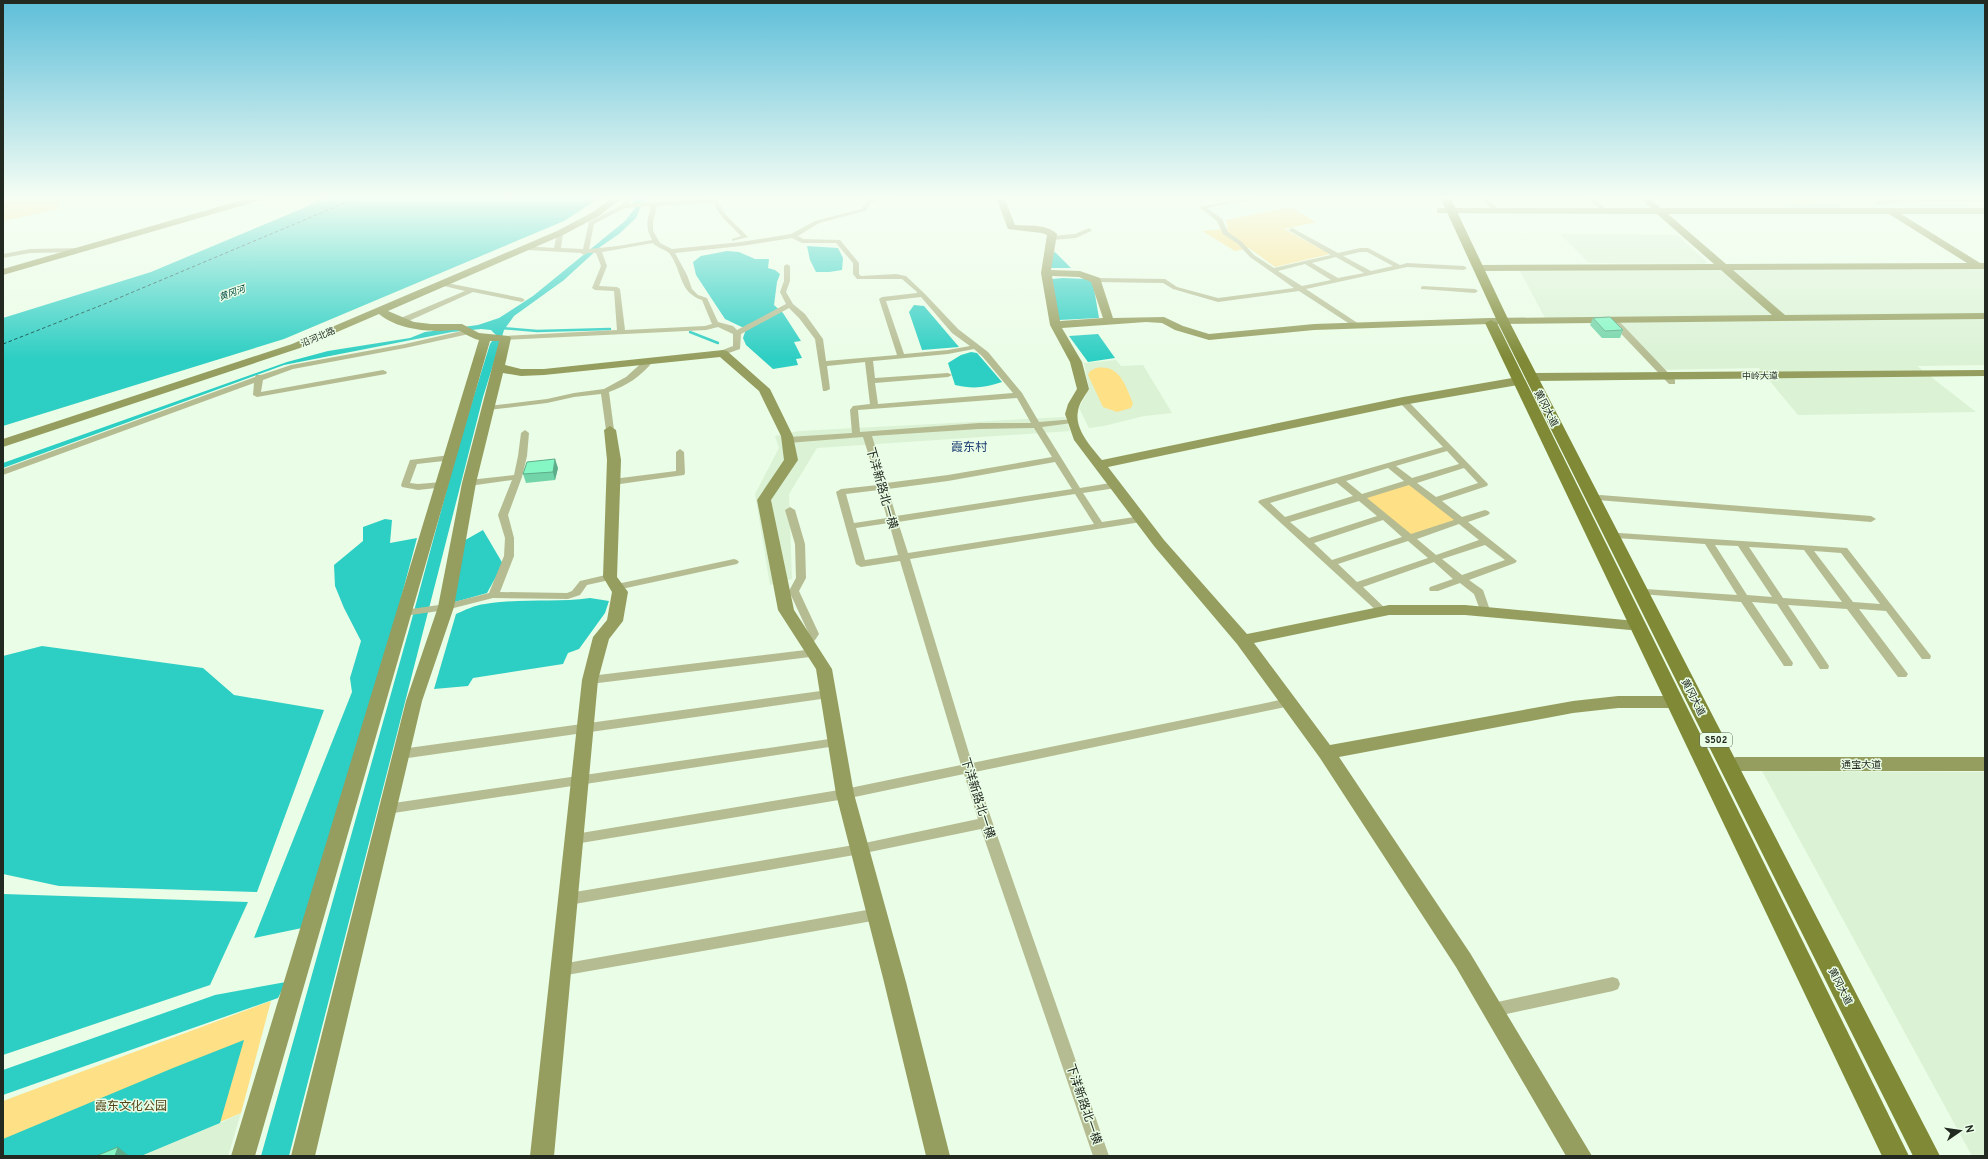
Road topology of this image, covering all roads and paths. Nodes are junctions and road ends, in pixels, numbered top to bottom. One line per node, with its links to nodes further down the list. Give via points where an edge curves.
1 (30, 251): 20 (street)
2 (76, 251): 28 (street)
3 (520, 251): 34 (street, 沿河北路)
4 (567, 251): 18 (street)
5 (602, 251): 17 (street)
6 (671, 251): 48 (street, via 689,290 705,299 715,323)
7 (846, 251): 38 (street, via 856,264 856,274 859,278 904,277)
8 (1050, 251): 29 (street)
9 (1247, 251): 27 (street)
10 (1330, 251): 19 (street)
11 (1355, 251): 19 (street)
12 (1370, 251): 24 (street)
13 (1458, 251): 33 (main road)
14 (1467, 251): 44 (main road, 黄冈大道 / S502)
15 (1706, 251): 26 (street)
16 (1957, 251): 23 (street)
17 (597, 252): 18 (street); 52 (street, via 604,266 595,288 617,289)
18 (585, 253)
19 (1337, 255): 21 (street); 30 (street)
20 (3, 256)
21 (1306, 262): 27 (street); 32 (street)
22 (787, 266): 40 (street, via 787,281 783,292)
23 (1982, 266): 26 (street)
24 (1398, 267): 30 (street); 33 (street, via 1407,265)
25 (1480, 268): 26 (street)
26 (1725, 268): 43 (street)
27 (1272, 270): 36 (street)
28 (3, 272)
29 (1046, 273): 31 (street, via 1080,274); 49 (street)
30 (1371, 274): 32 (street)
31 (1096, 280): 36 (street, via 1165,282 1184,291 1218,300); 45 (street)
32 (1337, 281): 36 (street)
33 (1472, 283): 35 (street)
34 (442, 284): 37 (street); 84 (street, 沿河北路, via 296,346)
35 (1423, 288)
36 (1299, 289): 50 (street)
37 (472, 290): 39 (street); 47 (street)
38 (923, 295): 56 (street, via 955,331); 58 (street, via 882,299)
39 (522, 300)
40 (790, 305): 53 (street); 61 (street, via 819,339)
41 (384, 313): 47 (street)
42 (1985, 316): 43 (street)
43 (1780, 317): 46 (street)
44 (1494, 320): 46 (street); 50 (street); 175 (main road, 黄冈大道 / S502); 176 (main road, 黄冈大道 / S502)
45 (1109, 321): 49 (street); 50 (street, via 1164,320 1179,328 1209,337 1314,327)
46 (1614, 321): 69 (street)
47 (399, 322): 51 (street, via 425,328)
48 (719, 324): 52 (street, via 706,328); 53 (street)
49 (1055, 325): 78 (street, via 1076,362 1083,389 1070,409)
50 (1356, 326)
51 (464, 329): 54 (street); 66 (street, via 405,346 291,367)
52 (620, 331): 55 (street)
53 (737, 333): 57 (street, via 737,348)
54 (485, 338): 55 (street); 87 (street)
55 (505, 338): 62 (street)
56 (975, 347): 58 (street); 74 (street, via 985,354)
57 (723, 353): 59 (street); 83 (street, via 764,389)
58 (901, 356): 60 (street)
59 (649, 361): 62 (street, via 524,373 511,372); 73 (street, via 619,386)
60 (868, 361): 61 (street); 70 (street)
61 (823, 364): 72 (street)
62 (499, 367): 77 (street)
63 (383, 372): 66 (street, via 257,395)
64 (1985, 373): 69 (street, 中岭大道)
65 (948, 376): 70 (street)
66 (259, 377): 92 (street)
67 (1985, 378): 69 (street, 中岭大道)
68 (1536, 380): 69 (street, 中岭大道)
69 (1670, 380)
70 (871, 381): 76 (street)
71 (1518, 381): 75 (street)
72 (826, 389)
73 (605, 391): 77 (street); 80 (street)
74 (1020, 395): 76 (street); 79 (street)
75 (1403, 401): 85 (street); 89 (street)
76 (874, 406): 82 (street, 下洋新路北一横, via 854,410)
77 (488, 408): 97 (street)
78 (1072, 421): 79 (street); 89 (street, via 1080,440)
79 (1037, 425): 82 (street, via 979,426); 88 (street)
80 (610, 430): 95 (street, via 614,460)
81 (526, 433): 93 (street, via 524,456)
82 (862, 435): 83 (street); 100 (street, 下洋新路北一横)
83 (788, 440): 142 (street, via 791,460 764,500 786,610)
84 (3, 443)
85 (1449, 448): 90 (street); 91 (street)
86 (680, 452): 95 (street, via 681,473)
87 (450, 458): 98 (street); 98 (street, via 413,462 405,484 418,487)
88 (1057, 459): 100 (street, via 948,478); 101 (street)
89 (1100, 465): 99 (street)
90 (1389, 465): 94 (street); 96 (street)
91 (1465, 465): 96 (street); 104 (street, via 1484,484)
92 (3, 472)
93 (518, 477): 97 (street); 131 (street, via 503,515 510,534 510,559)
94 (1339, 480): 102 (street); 111 (street, via 1263,502)
95 (613, 482): 127 (street)
96 (1410, 482): 102 (street); 104 (street)
97 (469, 483): 134 (street)
98 (442, 485): 139 (street)
99 (1116, 485): 101 (street); 108 (street)
100 (882, 486): 110 (street, 下洋新路北一横); 114 (street, via 841,492)
101 (1077, 492): 110 (street); 113 (street)
102 (1359, 498): 107 (street); 111 (street)
103 (1600, 498): 109 (street)
104 (1434, 501): 112 (street)
105 (790, 510): 142 (street, via 800,544 801,578 794,591 814,634)
106 (1485, 513): 112 (street)
107 (1384, 518): 116 (street); 119 (street)
108 (1141, 519): 113 (street); 141 (street)
109 (1871, 519)
110 (892, 520): 114 (street); 122 (street, 下洋新路北一横)
111 (1283, 521): 119 (street)
112 (1460, 521): 116 (street); 117 (street)
113 (1099, 525): 122 (street)
114 (851, 526): 122 (street, via 861,564)
115 (1619, 536): 118 (street)
116 (1409, 538): 123 (street); 125 (street)
117 (1486, 540): 123 (street); 126 (street, via 1512,561)
118 (1708, 541): 120 (street); 132 (street)
119 (1307, 542): 125 (street)
120 (1741, 543): 121 (street); 133 (street)
121 (1806, 547): 135 (street); 136 (street, via 1844,550)
122 (903, 557): 157 (street, 下洋新路北一横)
123 (1433, 558): 126 (street); 128 (street)
124 (734, 562): 127 (street)
125 (1332, 563): 128 (street)
126 (1460, 579): 129 (street); 138 (street, via 1479,592)
127 (613, 582): 131 (street, via 584,583 576,593 568,596); 147 (street, via 620,592 615,621 601,637)
128 (1355, 586): 137 (street)
129 (1434, 589)
130 (1645, 592): 132 (street)
131 (493, 595): 134 (street)
132 (1745, 600): 133 (street); 144 (street)
133 (1781, 602): 135 (street); 145 (street)
134 (446, 607): 139 (street); 154 (street, via 414,701)
135 (1851, 607): 136 (street); 146 (street)
136 (1889, 608): 143 (street)
137 (1383, 611): 138 (street); 141 (street)
138 (1486, 612): 140 (street)
139 (404, 613): 169 (street)
140 (1630, 625)
141 (1243, 640): 149 (street)
142 (811, 648): 147 (street); 148 (street, via 824,669)
143 (1926, 656)
144 (1788, 663)
145 (1824, 666)
146 (1902, 674)
147 (590, 680): 151 (street)
148 (828, 694): 151 (street); 152 (street)
149 (1290, 702): 153 (street); 157 (street)
150 (1674, 702): 153 (street, via 1618,702 1573,707)
151 (585, 729): 154 (street); 158 (street)
152 (836, 742): 158 (street); 159 (street)
153 (1326, 753): 168 (street, via 1463,960)
154 (401, 754): 160 (street)
155 (1736, 764): 156 (street, 通宝大道)
156 (1985, 764)
157 (968, 769): 159 (street); 161 (street, 下洋新路北一横)
158 (581, 781): 160 (street); 162 (street)
159 (845, 794): 162 (street); 163 (street)
160 (387, 810): 170 (street)
161 (985, 823): 163 (street); 173 (street, 下洋新路北一横)
162 (575, 839): 164 (street)
163 (860, 849): 164 (street); 165 (street)
164 (569, 899): 166 (street)
165 (878, 914): 166 (street); 172 (street)
166 (561, 970): 171 (street)
167 (1613, 984): 168 (street)
168 (1493, 1010): 174 (street)
169 (243, 1156)
170 (303, 1156)
171 (542, 1156)
172 (938, 1156)
173 (1102, 1156)
174 (1580, 1156)
175 (1896, 1156)
176 (1927, 1156)

